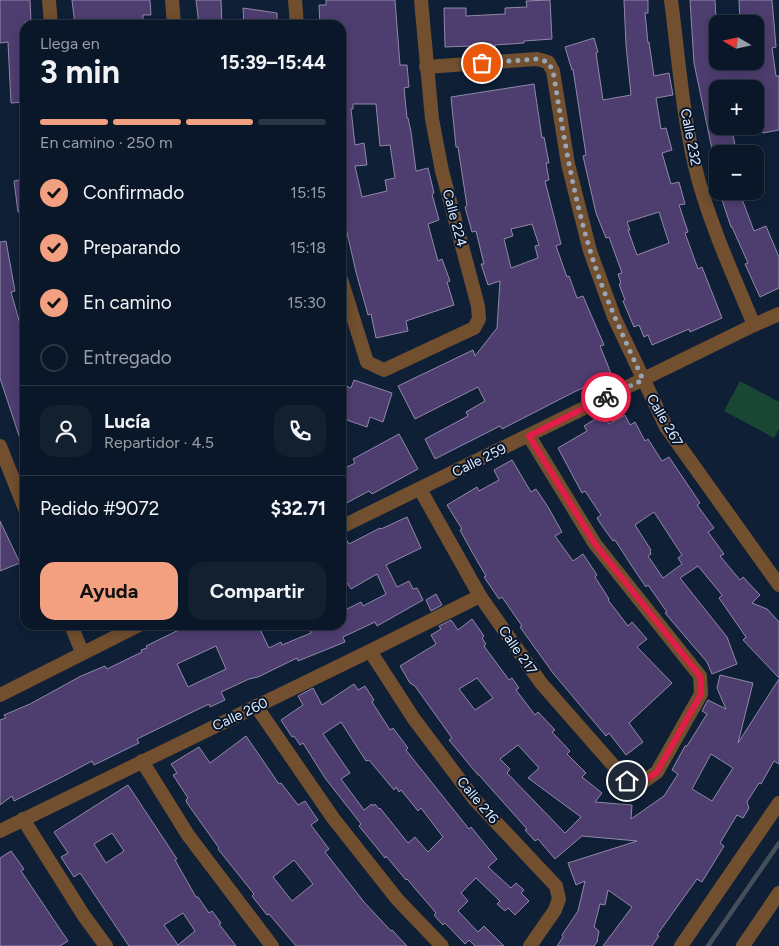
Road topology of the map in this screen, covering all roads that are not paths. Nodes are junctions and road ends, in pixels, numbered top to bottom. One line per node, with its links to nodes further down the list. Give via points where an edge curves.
1 (49, 0): 6 (street)
2 (172, 0): 7 (street)
3 (295, 0): 8 (street)
4 (421, 0): 9 (street, Calle 224)
5 (671, 0): 12 (street, Calle 232, via 685,110 699,180 717,239)
6 (51, 20)
7 (174, 20)
8 (297, 20)
9 (426, 67): 10 (street, Calle 224, via 442,171 479,319 474,328 384,370 367,362); 13 (street, Calle 267, via 537,59 548,62 553,71 568,164 590,251 614,317)
10 (346, 295)
11 (779, 314): 12 (street, Calle 259)
12 (754, 325): 13 (street, Calle 259)
13 (643, 380): 14 (street, Calle 259); 19 (street, Calle 267, via 666,427)
14 (529, 436): 16 (street, Calle 259); 20 (street, Calle 217, via 595,544 700,676 701,694 657,772 634,785 627,781 540,683)
15 (0, 446): 17 (street)
16 (420, 489): 18 (street, Calle 259); 20 (street, Calle 217)
17 (20, 496)
18 (346, 525)
19 (779, 585)
20 (480, 596): 23 (street, Calle 260)
21 (73, 630): 24 (street)
22 (128, 630): 24 (street)
23 (370, 651): 26 (street, Calle 260); 35 (street, Calle 216, via 414,719 475,800 556,886 559,899 555,910)
24 (82, 652): 25 (street)
25 (0, 695)
26 (256, 706): 27 (street, Calle 260); 34 (street, via 333,818 397,899)
27 (142, 760): 29 (street, Calle 260); 33 (street, via 188,834)
28 (779, 803): 36 (street)
29 (23, 819): 30 (street, Calle 260); 32 (street)
30 (0, 830)
31 (779, 893): 37 (street)
32 (106, 946)
33 (272, 946)
34 (442, 946)
35 (530, 946)
36 (681, 946)
37 (743, 946)

